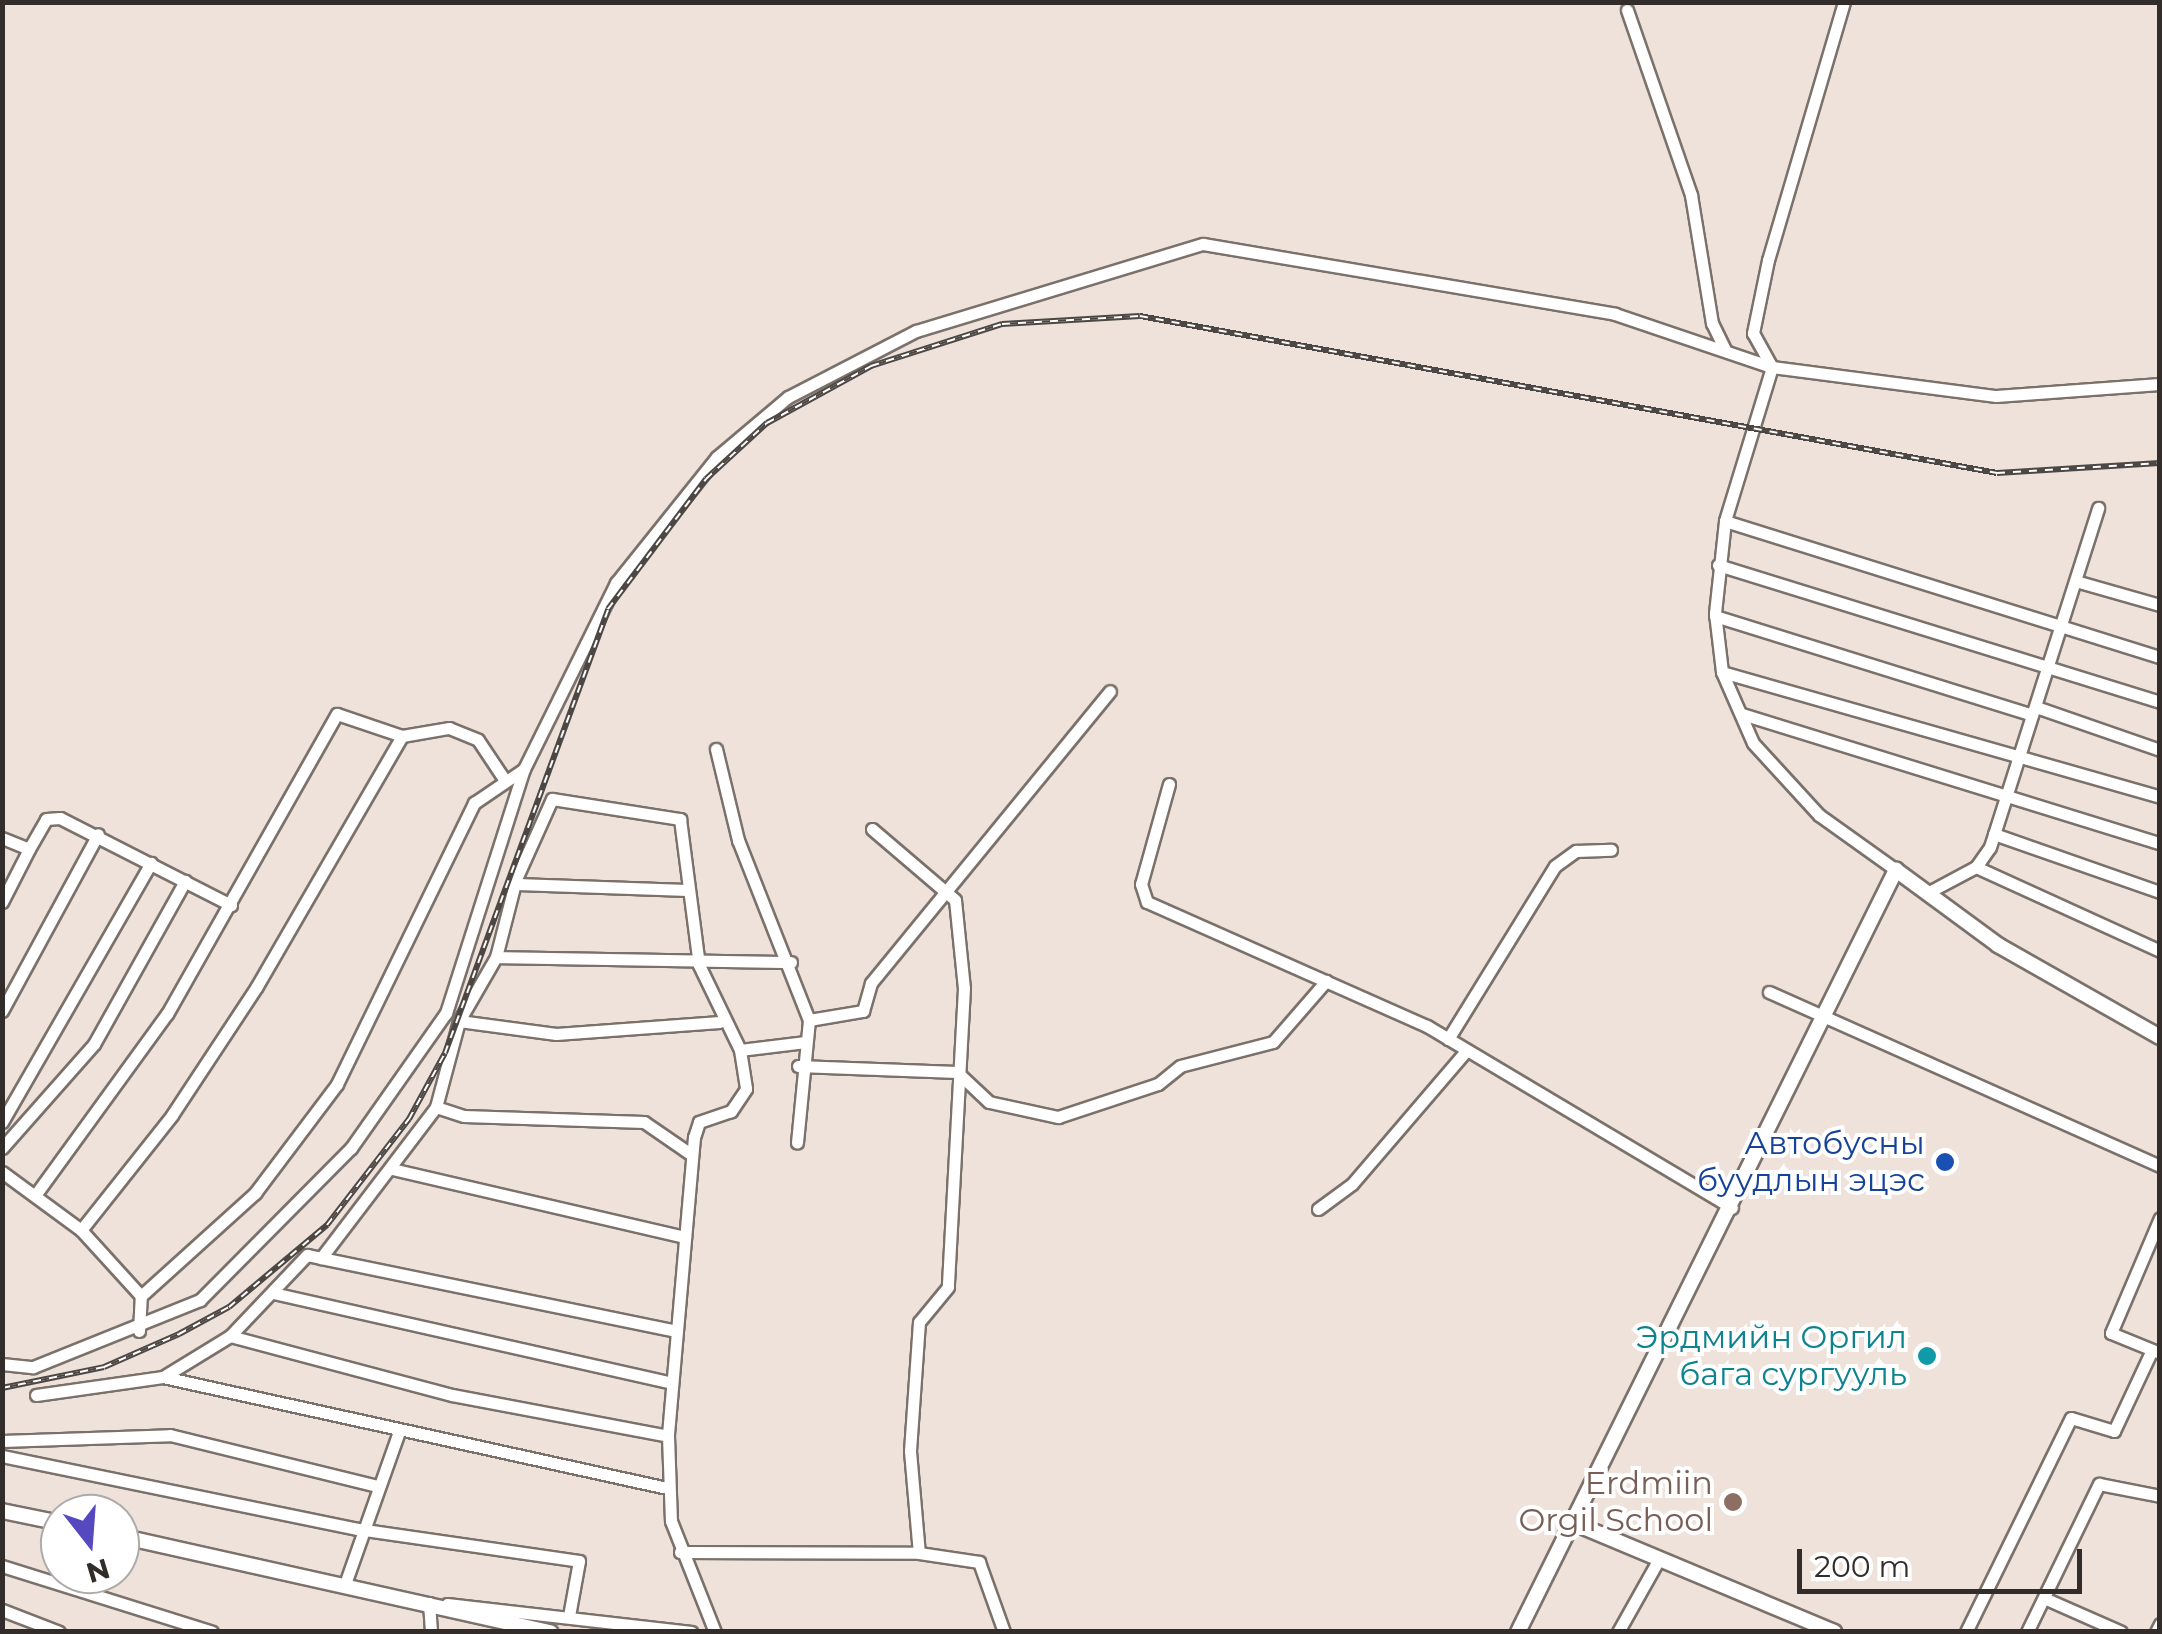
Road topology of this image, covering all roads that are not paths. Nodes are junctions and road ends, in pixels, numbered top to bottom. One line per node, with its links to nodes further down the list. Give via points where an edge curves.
1 (1844, 2): 4 (street, via 1753,333)
2 (1626, 10): 3 (street, via 1691,195 1712,323)
3 (1726, 351): 4 (street); 24 (street, via 1615,314 1204,244 916,331 788,397 716,457 616,583)
4 (1772, 367): 5 (street, via 1996,396); 7 (street)
5 (2160, 384)
6 (2098, 508): 9 (street)
7 (1726, 521): 8 (street); 12 (street)
8 (1718, 564): 11 (street); 14 (street)
9 (2079, 582): 10 (street); 12 (street)
10 (2160, 605)
11 (1715, 616): 15 (street); 18 (street)
12 (2063, 629): 13 (street); 14 (street)
13 (2160, 656)
14 (2053, 667): 17 (street); 18 (street)
15 (1722, 672): 19 (street); 23 (street)
16 (1110, 692): 42 (street)
17 (2160, 702)
18 (2034, 711): 22 (street); 23 (street)
19 (1742, 714): 27 (street); 38 (street, via 1783,782)
20 (402, 736): 25 (street, via 449,728 478,740); 46 (street, via 336,714); 77 (street, via 256,986 172,1115)
21 (716, 749): 49 (street, via 738,840)
22 (2160, 750)
23 (2022, 754): 27 (street); 28 (street)
24 (524, 769): 25 (street); 82 (street, via 446,1013 352,1148 234,1274)
25 (504, 779): 81 (street, via 474,804 337,1084 255,1193)
26 (1169, 784): 51 (street, via 1141,895)
27 (2008, 794): 31 (street); 33 (street)
28 (2160, 797)
29 (872, 828): 42 (street)
30 (98, 834): 34 (street, via 52,816); 36 (street); 53 (street)
31 (1994, 834): 37 (street); 43 (street)
32 (5, 844): 34 (street)
33 (2160, 844)
34 (29, 848): 45 (street)
35 (1611, 850): 59 (street, via 1576,851 1556,866)
36 (151, 862): 39 (street); 66 (street)
37 (1976, 867): 44 (street); 47 (street)
38 (1896, 870): 44 (street); 54 (street)
39 (186, 882): 46 (street); 68 (street, via 94,1044)
40 (514, 884): 41 (street); 41 (street, via 546,804 562,797 680,819); 48 (street)
41 (689, 890): 50 (street)
42 (948, 890): 55 (street, via 871,984 862,1011); 64 (street, via 964,988)
43 (2160, 892)
44 (1927, 893): 58 (street)
45 (2, 902)
46 (231, 905): 73 (street, via 167,1014)
47 (2160, 951)
48 (496, 957): 50 (street); 56 (street)
49 (791, 962): 50 (street); 55 (street)
50 (699, 965): 57 (street)
51 (1326, 981): 59 (street); 64 (street, via 1274,1042 1180,1066 1158,1084 1058,1118 989,1102)
52 (1770, 992): 54 (street)
53 (2, 1011)
54 (1822, 1014): 70 (street); 74 (street)
55 (810, 1020): 60 (street)
56 (459, 1021): 57 (street, via 556,1034); 65 (street)
57 (720, 1022): 61 (street)
58 (2160, 1037)
59 (1448, 1039): 62 (street)
60 (806, 1042): 61 (street); 63 (street)
61 (740, 1050): 69 (street, via 746,1089 731,1111 699,1122)
62 (1466, 1051): 74 (street); 75 (street, via 1352,1184)
63 (798, 1066): 64 (street); 67 (street)
64 (957, 1072): 103 (street, via 948,1287 919,1322 910,1451)
65 (436, 1107): 69 (street, via 464,1116 644,1122); 71 (street)
66 (2, 1122)
67 (797, 1142)
68 (2, 1148)
69 (692, 1155): 78 (street)
70 (2160, 1166)
71 (392, 1168): 78 (street); 79 (street)
72 (2, 1172): 73 (street)
73 (36, 1194): 77 (street)
74 (1732, 1208): 99 (street)
75 (1318, 1209)
76 (2160, 1218): 85 (street, via 2111,1334)
77 (81, 1230): 81 (street)
78 (685, 1237): 83 (street)
79 (321, 1258): 80 (street, via 307,1255); 83 (street)
80 (273, 1293): 84 (street); 88 (street)
81 (141, 1296): 82 (street)
82 (139, 1331): 86 (street, via 33,1367)
83 (677, 1331): 88 (street)
84 (230, 1336): 87 (street); 91 (street, via 452,1394)
85 (2156, 1351): 122 (street, via 2114,1431 2071,1418)
86 (2, 1364)
87 (163, 1377): 89 (street); 90 (street)
88 (672, 1383): 91 (street)
89 (36, 1395)
90 (398, 1434): 94 (street); 95 (street)
91 (668, 1436): 95 (street)
92 (2, 1441): 94 (street, via 170,1435)
93 (2, 1456): 100 (street)
94 (378, 1486): 100 (street)
95 (668, 1488): 102 (street)
96 (2160, 1496): 107 (street, via 2100,1484)
97 (2, 1511): 98 (street)
98 (40, 1519)
99 (1576, 1524): 104 (street); 119 (street)
100 (358, 1529): 106 (street); 110 (street, via 579,1561)
101 (140, 1540): 106 (street)
102 (680, 1552): 103 (street); 117 (street)
103 (919, 1552): 118 (street, via 987,1568)
104 (1660, 1559): 120 (street); 121 (street)
105 (2, 1566): 113 (street)
106 (345, 1584): 108 (street)
107 (2044, 1598): 123 (street); 124 (street)
108 (427, 1602): 110 (street); 114 (street); 115 (street)
109 (2, 1610): 112 (street)
110 (570, 1616): 116 (street)
111 (2160, 1624): 125 (street)
112 (59, 1632)
113 (212, 1632)
114 (432, 1632)
115 (550, 1632)
116 (692, 1632)
117 (714, 1632)
118 (1004, 1632)
119 (1518, 1632)
120 (1618, 1632)
121 (1834, 1632)
122 (1966, 1632)
123 (2027, 1632)
124 (2121, 1632)
125 (2156, 1632)

